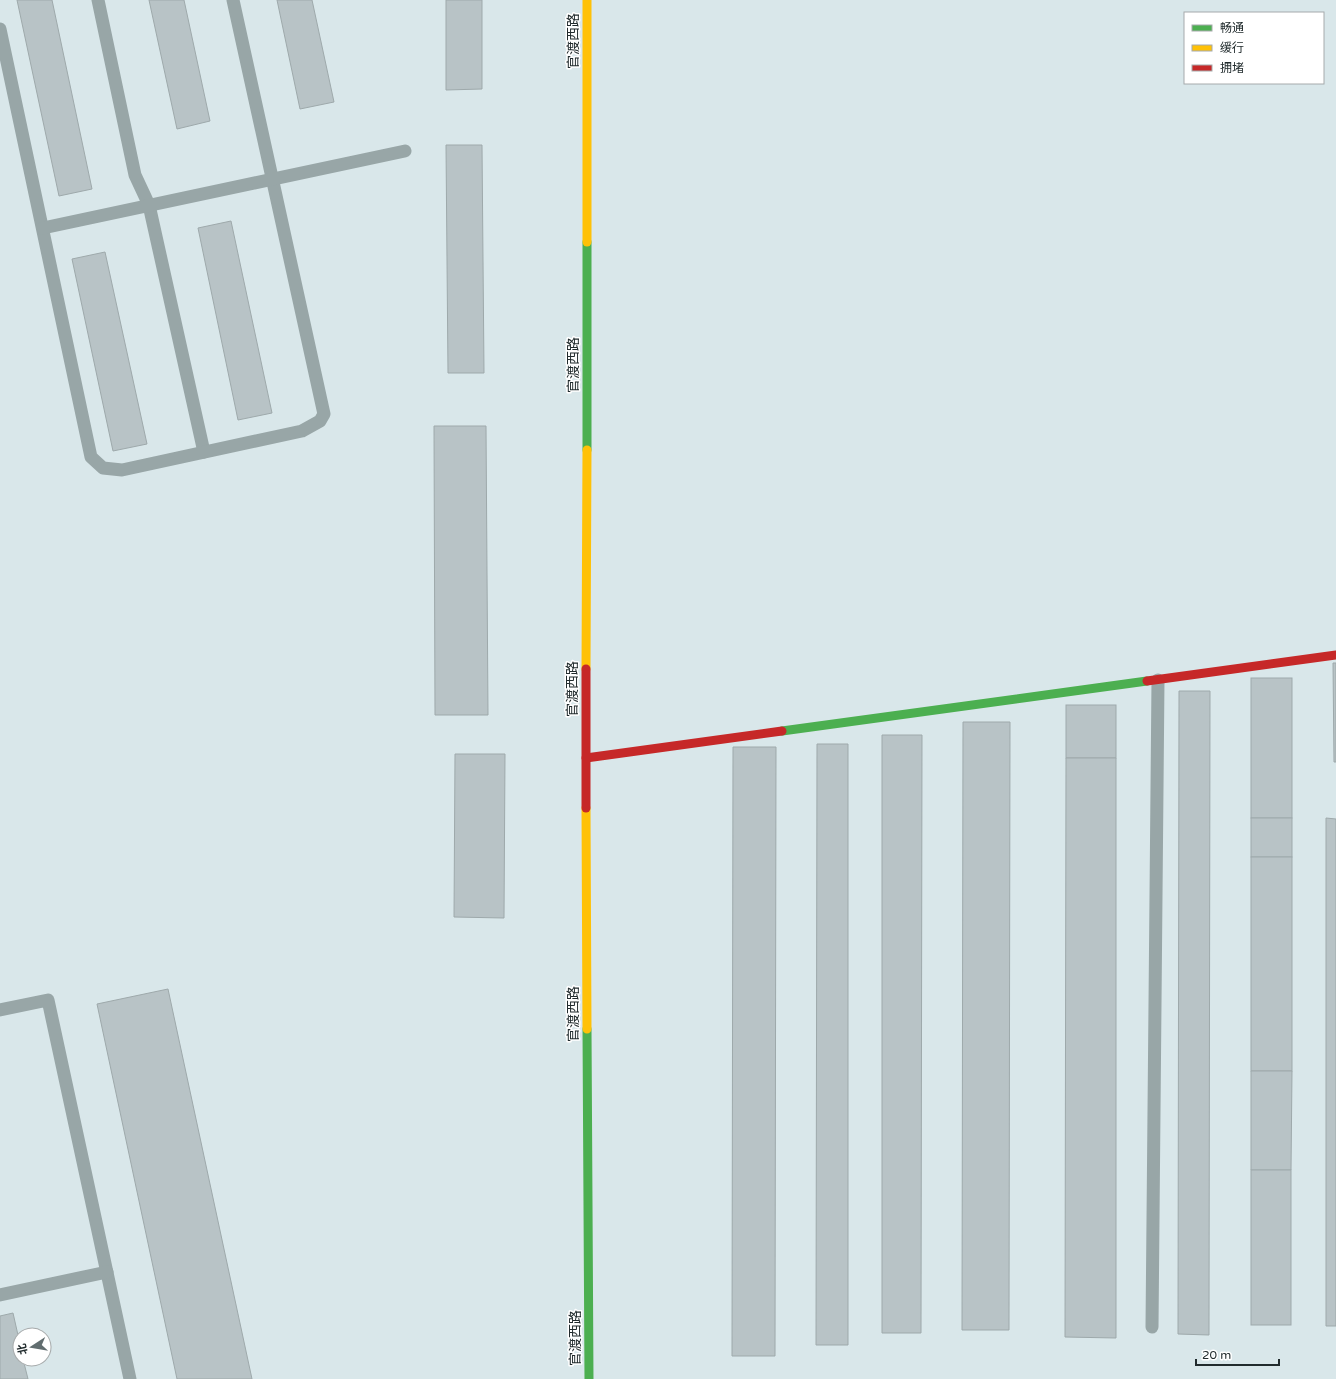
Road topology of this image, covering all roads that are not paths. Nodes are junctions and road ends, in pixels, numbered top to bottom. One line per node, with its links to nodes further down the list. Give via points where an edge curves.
1 (98, 0): 7 (lane, via 135,175)
2 (233, 0): 6 (lane)
3 (587, 0): 12 (street, 官渡西路)
4 (0, 29): 8 (lane)
5 (405, 151): 6 (lane)
6 (272, 179): 7 (lane); 9 (lane, via 324,414 320,421 302,432)
7 (149, 205): 8 (lane); 9 (lane)
8 (43, 228): 9 (lane, via 91,457 103,468 122,470)
9 (204, 452)
10 (1336, 655): 11 (street)
11 (1158, 680): 12 (street); 16 (lane)
12 (586, 758): 18 (street, 官渡西路)
13 (0, 1010): 14 (lane, via 48,1000)
14 (107, 1272): 15 (lane); 17 (lane)
15 (0, 1295)
16 (1152, 1327)
17 (130, 1379)
18 (589, 1379)

